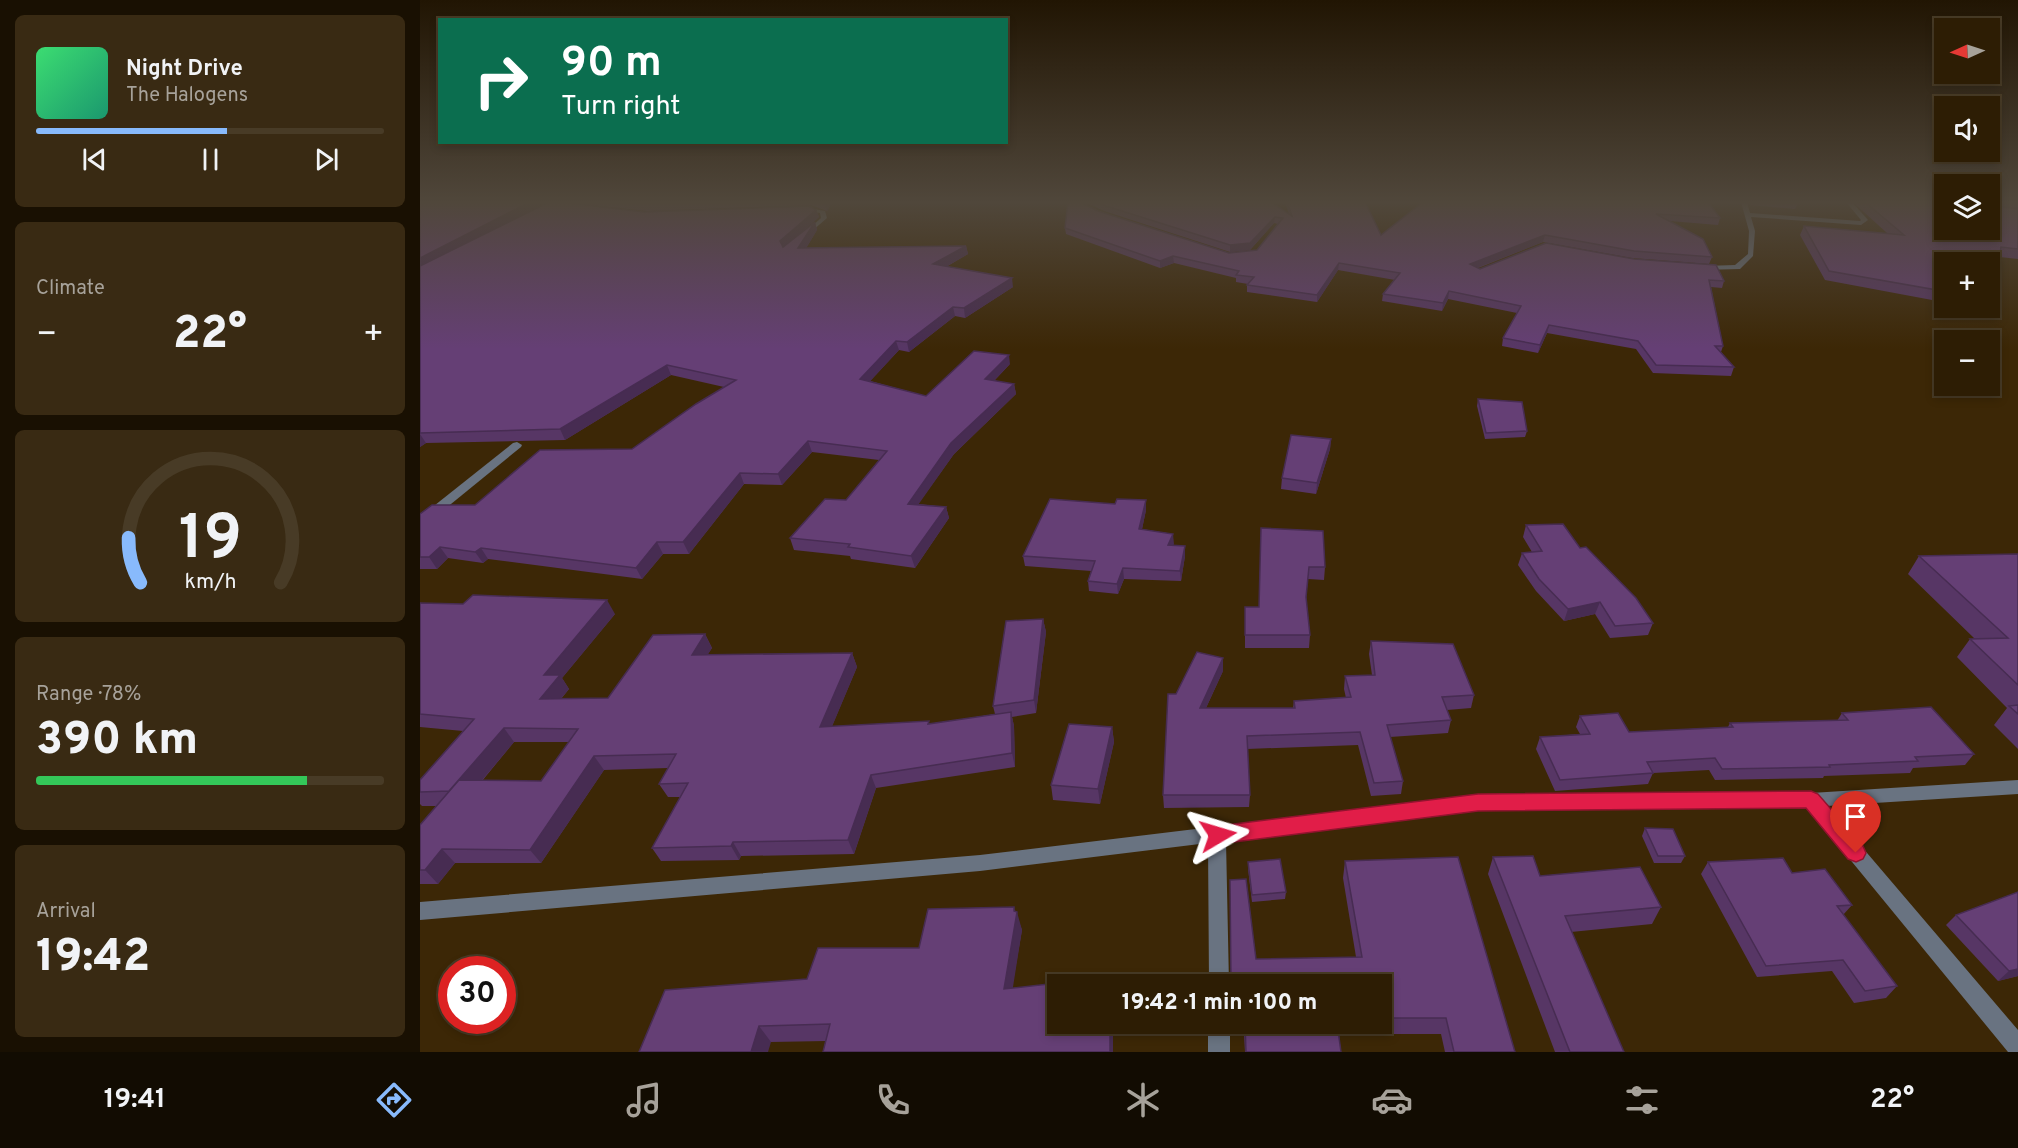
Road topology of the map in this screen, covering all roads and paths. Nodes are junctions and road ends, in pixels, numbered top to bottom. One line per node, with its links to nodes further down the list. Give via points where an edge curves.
1 (1751, 251): 2 (street, via 1737,267)
2 (1695, 267)
3 (517, 446): 4 (street)
4 (420, 523)
5 (2018, 787): 6 (street)
6 (1811, 800): 7 (street, via 1478,802); 11 (street)
7 (1218, 835): 8 (street, via 980,863); 9 (street)
8 (420, 911)
9 (1219, 974)
10 (1219, 1034): 12 (street)
11 (2018, 1047)
12 (1219, 1052)

